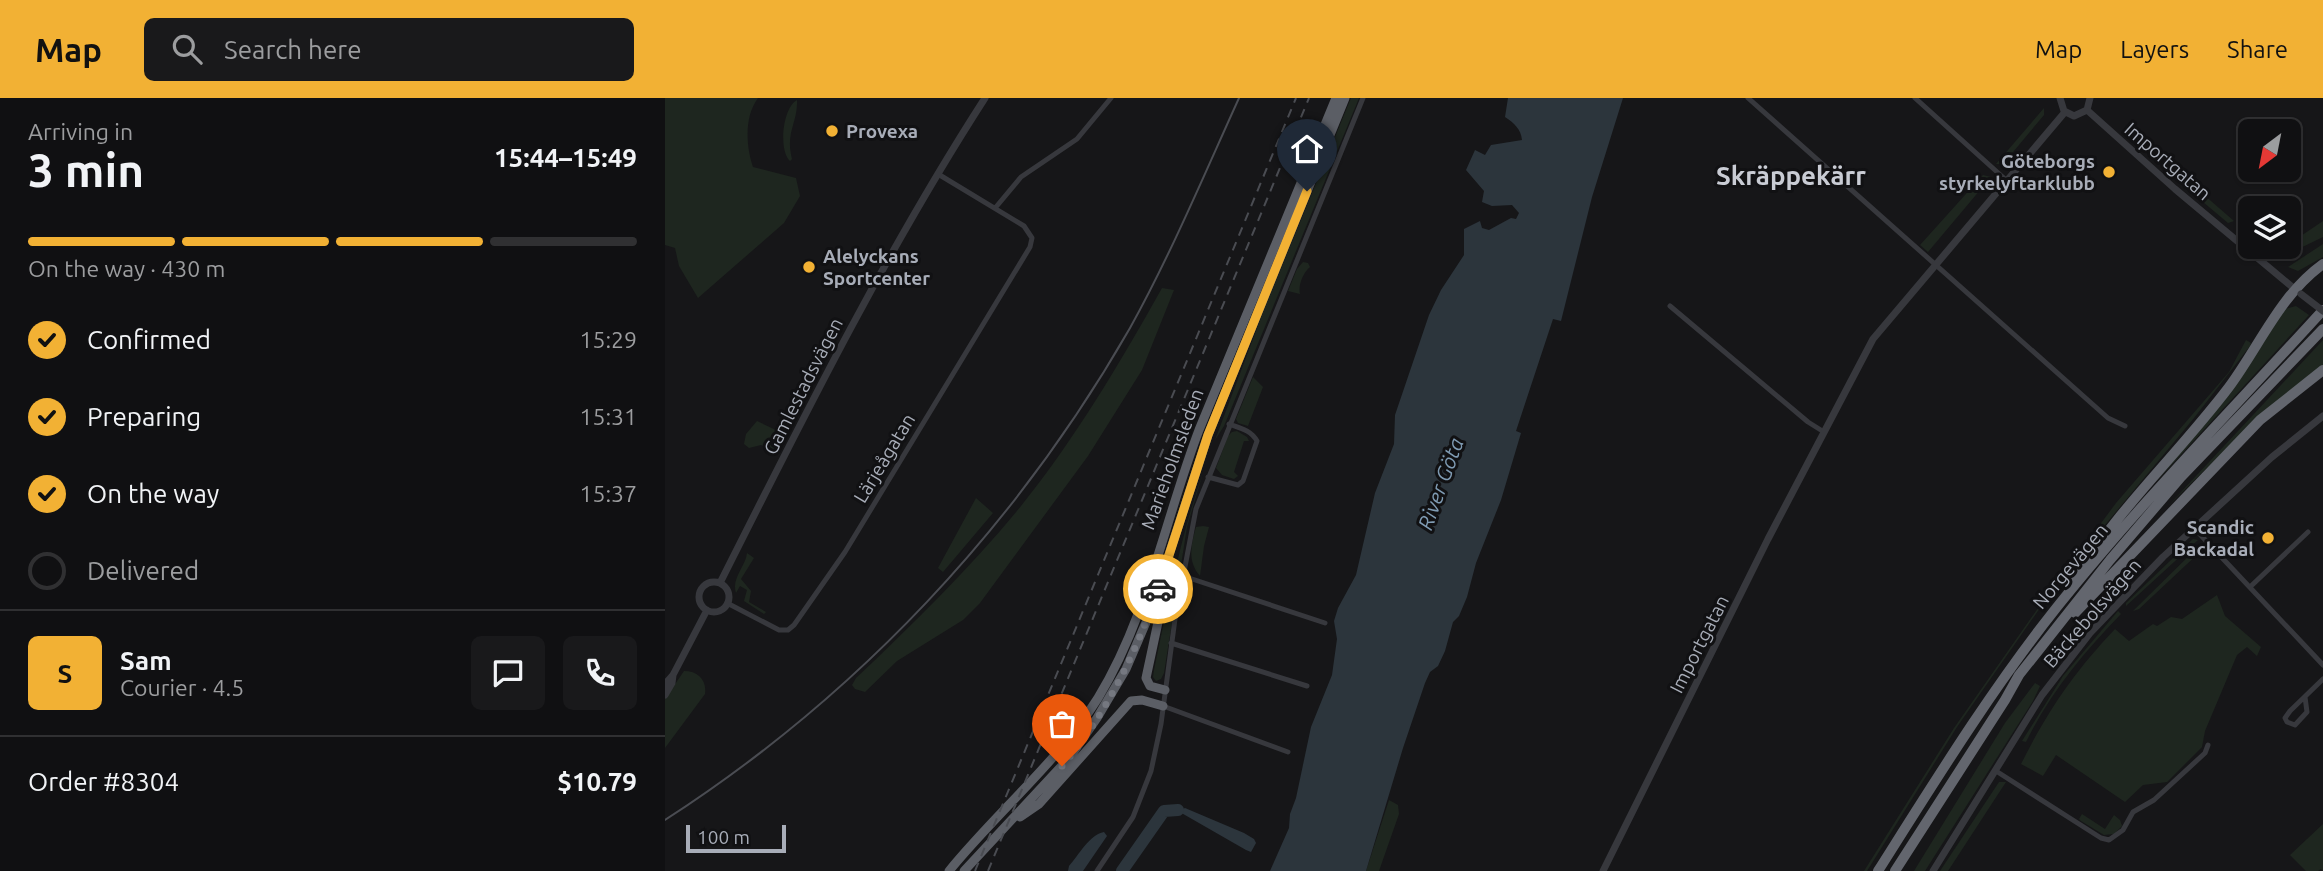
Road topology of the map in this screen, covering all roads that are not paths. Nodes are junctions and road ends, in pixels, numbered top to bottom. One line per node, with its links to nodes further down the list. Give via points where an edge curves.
1 (985, 98): 12 (street, Gamlestadsvägen)
2 (1111, 98): 14 (street, via 1077,139 1021,177)
3 (1336, 98): 52 (highway, Marieholmsleden, via 1199,430 1136,620 1111,674 1055,756)
4 (1345, 98): 29 (highway, Marieholmsleden, via 1208,435)
5 (1363, 98): 23 (street)
6 (1748, 98): 15 (street)
7 (1915, 98): 13 (street)
8 (2060, 98): 11 (street)
9 (2090, 98): 10 (street)
10 (2087, 110): 11 (street, via 2076,116); 17 (street, Importgatan)
11 (2065, 112): 13 (street, Importgatan)
12 (938, 174): 14 (street); 31 (street, Gamlestadsvägen, via 835,357)
13 (2006, 180): 15 (street, Importgatan)
14 (996, 207): 33 (street, Lärjeågatan, via 1024,226 1032,238 1030,247 830,574 788,630 779,630)
15 (1935, 264): 24 (street, via 2108,418); 25 (street, Importgatan, via 1873,339)
16 (2323, 264): 17 (highway)
17 (2297, 291): 19 (street, Importgatan, bridge); 34 (highway, via 2227,389 2114,524)
18 (1670, 306): 25 (street)
19 (2323, 311): 34 (highway, Norgevägen, via 2174,471)
20 (2323, 329): 37 (highway, Norgevägen, via 2181,477)
21 (2323, 370): 37 (highway, via 2260,420)
22 (2323, 416): 27 (street, Bäckebolsvägen)
23 (1229, 424): 26 (street); 26 (street, via 1244,429 1257,441 1243,481 1238,485)
24 (2125, 426)
25 (1824, 432): 55 (street, Importgatan)
26 (1208, 477): 30 (street, via 1193,516)
27 (2193, 528): 32 (street); 50 (street, Bäckebolsvägen, via 2119,601 2066,663)
28 (2308, 531): 32 (street)
29 (1176, 537): 44 (highway, via 1146,678); 51 (highway, Marieholmsleden, via 1141,635 1109,699 1070,757)
30 (1182, 576): 36 (street); 38 (street)
31 (720, 583): 33 (street, via 728,592); 35 (street, Gamlestadsvägen, via 708,583 700,590 700,603)
32 (2250, 587): 39 (street)
33 (727, 603): 35 (street, via 719,611)
34 (2057, 607): 56 (highway, Norgevägen)
35 (707, 610): 40 (street, Gamlestadsvägen)
36 (1325, 622)
37 (2049, 637): 57 (highway, Norgevägen, via 2019,675)
38 (1171, 643): 43 (street); 44 (street)
39 (2323, 665)
40 (673, 675): 42 (street, Gamlestadsvägen); 45 (street, Gamlestadsvägen)
41 (2323, 679): 46 (street)
42 (665, 684)
43 (1307, 686)
44 (1165, 690): 47 (street)
45 (665, 695)
46 (2305, 697): 46 (street, via 2286,715 2291,724 2307,712)
47 (1163, 706): 49 (street); 51 (highway, via 1142,699 1131,701 1038,804); 54 (street, via 1154,760 1139,806)
48 (2209, 746): 50 (street, via 2154,800 2133,812 2123,830 2109,840)
49 (1289, 752)
50 (1996, 771): 58 (street, Bäckebolsvägen)
51 (995, 835): 53 (highway, Marieholmsleden)
52 (949, 871)
53 (964, 871)
54 (1097, 871)
55 (1603, 871)
56 (1878, 871)
57 (1895, 871)
58 (1933, 871)

